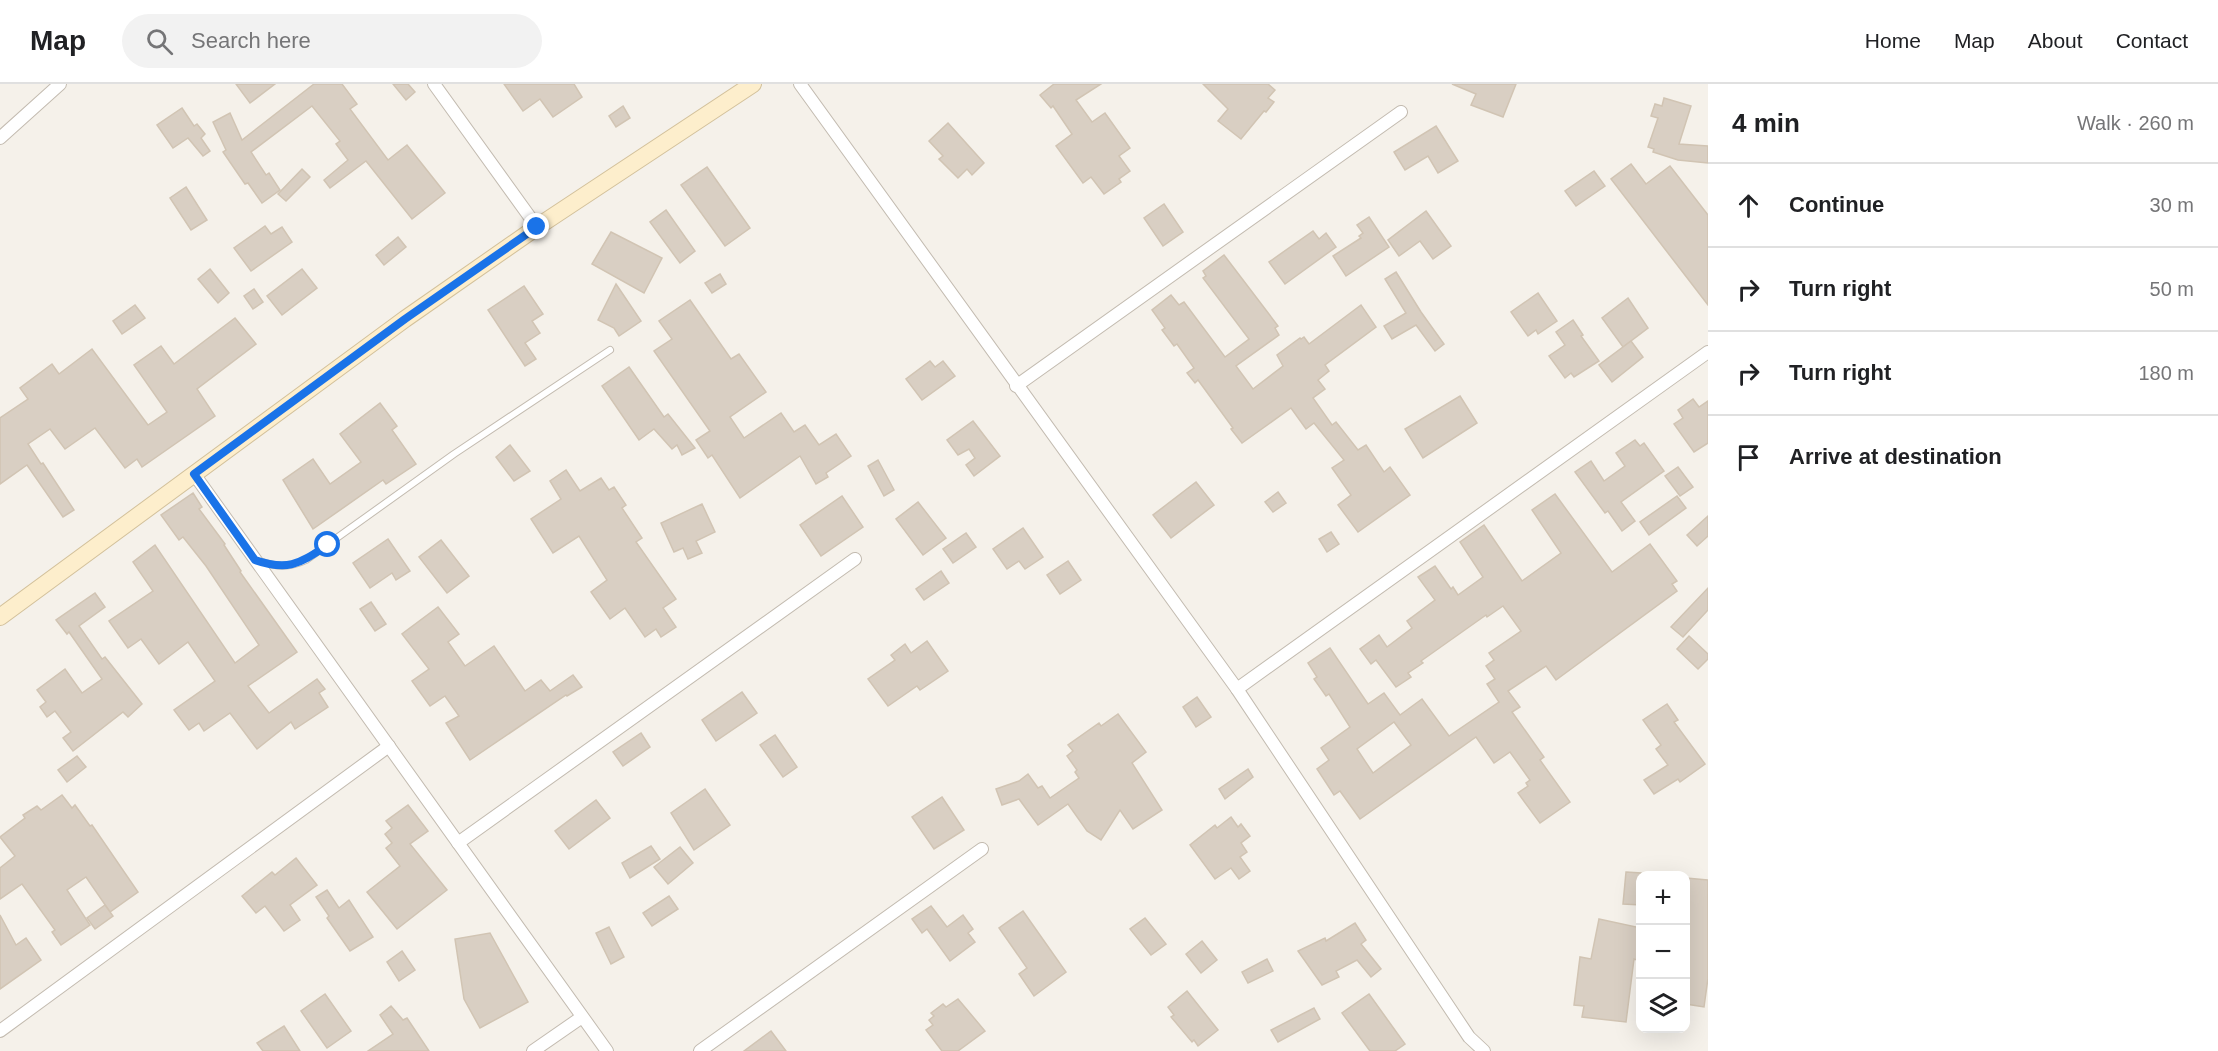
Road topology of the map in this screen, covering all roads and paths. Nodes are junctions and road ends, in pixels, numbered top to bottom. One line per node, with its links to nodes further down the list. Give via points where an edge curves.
1 (60, 84): 6 (street)
2 (434, 84): 7 (street)
3 (753, 84): 7 (street)
4 (800, 84): 10 (street)
5 (1401, 112): 10 (street)
6 (0, 138)
7 (537, 227): 11 (street)
8 (610, 350): 13 (lane, via 454,454 306,560 283,567)
9 (1708, 352): 15 (street)
10 (1016, 386): 15 (street)
11 (194, 474): 13 (street); 14 (street)
12 (855, 559): 17 (street)
13 (255, 560): 16 (street)
14 (0, 616)
15 (1237, 689): 24 (street, via 1469,1037)
16 (389, 747): 17 (street); 20 (street)
17 (458, 843): 19 (street)
18 (982, 849): 23 (street)
19 (582, 1017): 21 (street); 22 (street)
20 (0, 1031)
21 (533, 1051)
22 (607, 1051)
23 (700, 1051)
24 (1484, 1051)

